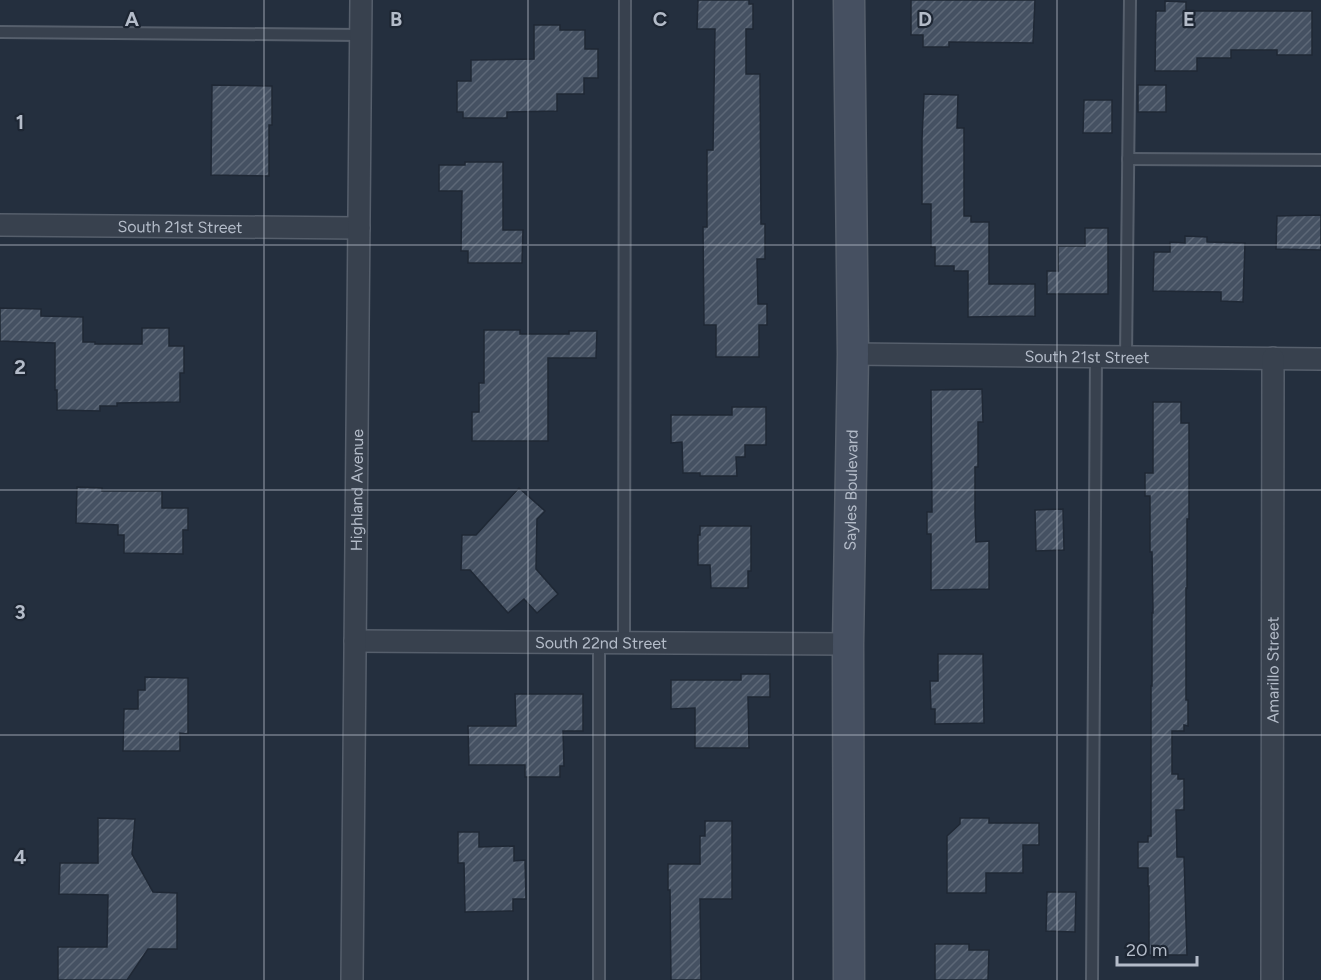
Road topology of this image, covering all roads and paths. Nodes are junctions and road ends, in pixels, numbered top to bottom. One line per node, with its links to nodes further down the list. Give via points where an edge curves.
1 (361, 0): 6 (street, Highland Avenue)
2 (625, 0): 18 (lane)
3 (849, 0): 11 (main road, Sayles Boulevard)
4 (1130, 0): 7 (lane)
5 (0, 32): 6 (lane)
6 (360, 35): 10 (street, Highland Avenue)
7 (1128, 159): 8 (lane); 13 (lane)
8 (1321, 160)
9 (0, 225): 10 (street, South 21st Street)
10 (359, 228): 16 (street, Highland Avenue)
11 (853, 354): 12 (street, South 21st Street); 19 (main road, Sayles Boulevard)
12 (1096, 356): 13 (street, South 21st Street); 23 (lane)
13 (1126, 357): 14 (street, South 21st Street)
14 (1273, 358): 15 (street, South 21st Street); 24 (street, Amarillo Street)
15 (1321, 359)
16 (355, 641): 17 (street, South 22nd Street); 20 (street, Highland Avenue)
17 (599, 642): 18 (street, South 22nd Street); 21 (lane)
18 (624, 642): 19 (street, South 22nd Street)
19 (848, 644): 22 (main road, Sayles Boulevard)
20 (352, 980)
21 (599, 980)
22 (849, 980)
23 (1092, 980)
24 (1272, 980)

